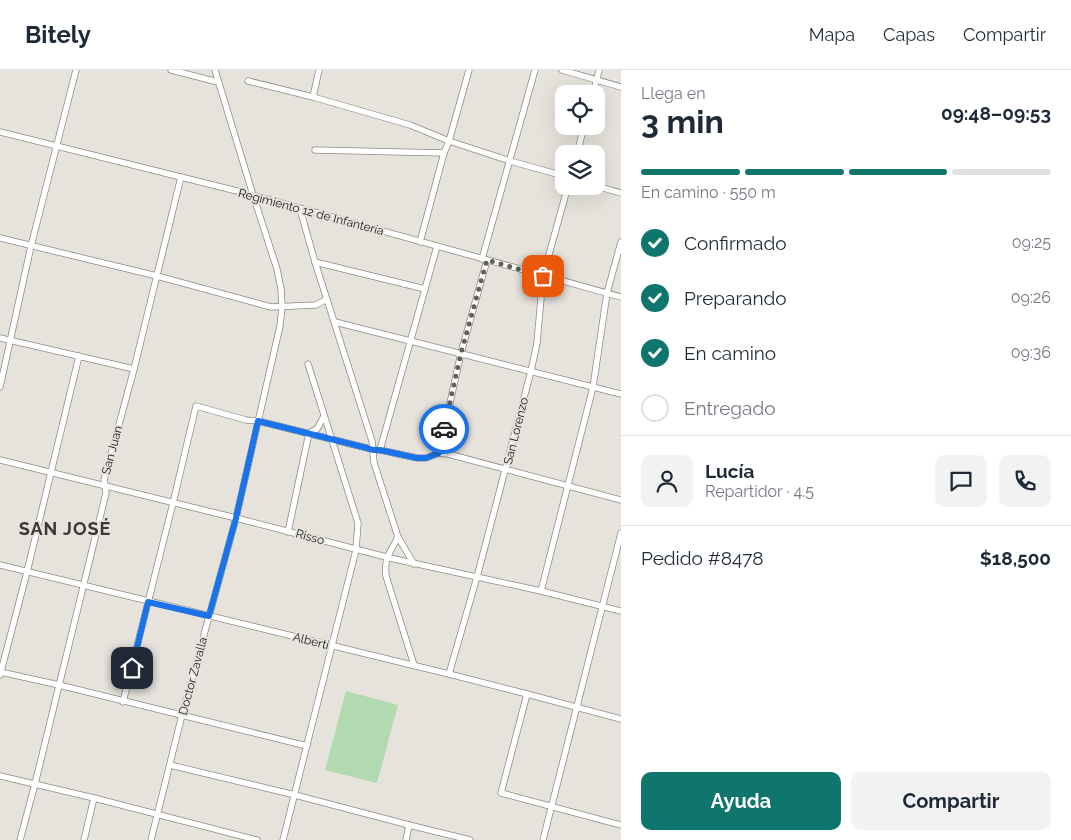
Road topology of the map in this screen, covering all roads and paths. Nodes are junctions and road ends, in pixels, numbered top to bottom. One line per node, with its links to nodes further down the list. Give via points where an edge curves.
1 (76, 70): 17 (street)
2 (171, 70): 11 (street)
3 (215, 70): 11 (street, Doctor Zavalla)
4 (319, 70): 14 (street)
5 (469, 70): 16 (street)
6 (535, 70): 20 (street)
7 (562, 70): 9 (street)
8 (599, 70): 9 (street)
9 (596, 80): 12 (street); 13 (street)
10 (248, 81): 14 (street)
11 (218, 82): 25 (street, Doctor Zavalla)
12 (595, 85)
13 (621, 87)
14 (313, 97): 16 (street, via 410,125)
15 (0, 132): 17 (street, Regimiento 12 de Infantería)
16 (448, 141): 19 (street); 20 (street)
17 (57, 147): 22 (street, Regimiento 12 de Infantería); 31 (street)
18 (315, 150): 19 (street)
19 (444, 153): 29 (street)
20 (510, 161): 21 (street); 33 (street)
21 (555, 174)
22 (181, 177): 25 (street, Regimiento 12 de Infantería); 35 (street, San Juan)
23 (605, 189): 24 (street)
24 (621, 193)
25 (253, 195): 27 (street, Regimiento 12 de Infantería); 41 (street, Doctor Zavalla, via 278,270)
26 (566, 195): 36 (street, San Lorenzo)
27 (300, 209): 29 (street, Regimiento 12 de Infantería); 34 (street)
28 (0, 238): 31 (street)
29 (420, 242): 32 (street, Regimiento 12 de Infantería)
30 (621, 242): 38 (street)
31 (31, 246): 35 (street); 44 (street)
32 (437, 246): 33 (street, Regimiento 12 de Infantería); 37 (street)
33 (484, 259): 36 (street, Regimiento 12 de Infantería); 46 (street)
34 (315, 262): 37 (street); 40 (street)
35 (157, 276): 41 (street, via 271,307); 49 (street, San Juan)
36 (543, 276): 38 (street, Regimiento 12 de Infantería); 50 (street, San Lorenzo)
37 (425, 289): 45 (street)
38 (608, 293): 39 (street, Regimiento 12 de Infantería); 52 (street)
39 (621, 297)
40 (327, 299): 41 (street, via 316,305); 42 (street)
41 (282, 307): 55 (street, Doctor Zavalla)
42 (335, 322): 45 (street); 58 (street)
43 (0, 338): 44 (street)
44 (10, 340): 47 (street); 51 (street)
45 (410, 341): 46 (street); 59 (street)
46 (461, 353): 50 (street); 60 (street)
47 (79, 356): 49 (street); 63 (street)
48 (308, 364): 54 (street)
49 (134, 369): 65 (street, San Juan)
50 (531, 371): 52 (street); 62 (street, San Lorenzo)
51 (0, 387)
52 (593, 387): 53 (street); 64 (street)
53 (621, 394)
54 (324, 416): 56 (street, via 317,429); 57 (street)
55 (258, 421): 56 (street); 67 (street, via 196,406); 68 (street, Doctor Zavalla)
56 (309, 433): 57 (street); 69 (street)
57 (331, 438): 58 (street); 72 (street, via 358,523)
58 (373, 450): 59 (street); 71 (street, via 374,463)
59 (380, 450): 60 (street, via 417,458)
60 (439, 453): 62 (street)
61 (0, 460): 63 (street, Risso)
62 (506, 469): 64 (street); 77 (street, San Lorenzo)
63 (51, 472): 65 (street, Risso); 76 (street)
64 (568, 485): 66 (street); 79 (street)
65 (105, 486): 67 (street, Risso); 78 (street, San Juan)
66 (621, 500)
67 (173, 503): 68 (street, Risso); 80 (street)
68 (236, 518): 69 (street, Risso); 83 (street, Doctor Zavalla)
69 (288, 532): 72 (street, Risso)
70 (621, 533): 81 (street)
71 (398, 537): 73 (street); 74 (street)
72 (356, 550): 73 (street, Risso); 84 (street)
73 (386, 557): 74 (street, Risso); 85 (street, via 386,576)
74 (414, 564): 77 (street, Risso)
75 (0, 565): 76 (street, Alberti)
76 (27, 572): 78 (street, Alberti); 86 (street)
77 (477, 578): 79 (street, Risso); 87 (street, San Lorenzo)
78 (84, 586): 80 (street, Alberti); 88 (street, San Juan)
79 (541, 591): 81 (street, Risso)
80 (148, 602): 83 (street, Alberti); 90 (street)
81 (603, 606): 82 (street, Risso); 91 (street)
82 (621, 611)
83 (209, 616): 84 (street, Alberti); 92 (street, Doctor Zavalla)
84 (332, 646): 85 (street, Alberti); 94 (street)
85 (414, 666): 87 (street, Alberti)
86 (0, 673): 88 (street)
87 (449, 674): 89 (street, Alberti)
88 (59, 685): 90 (street); 97 (street, San Juan)
89 (528, 694): 91 (street, Alberti); 100 (street, via 501,793)
90 (123, 702): 92 (street)
91 (578, 707): 93 (street, Alberti); 100 (street)
92 (182, 715): 94 (street); 95 (street, Doctor Zavalla)
93 (621, 720)
94 (307, 746): 98 (street)
95 (170, 765): 98 (street); 101 (street, Doctor Zavalla)
96 (0, 776): 97 (street)
97 (35, 784): 99 (street); 104 (street, San Juan)
98 (295, 795): 103 (street); 108 (street)
99 (94, 798): 101 (street); 105 (street)
100 (552, 806): 102 (street); 111 (street)
101 (157, 815): 106 (street, Doctor Zavalla); 107 (street)
102 (621, 825)
103 (409, 826): 109 (street); 110 (street)
104 (20, 840)
105 (84, 840)
106 (151, 840)
107 (257, 840)
108 (283, 840)
109 (406, 840)
110 (470, 840)
111 (544, 840)

